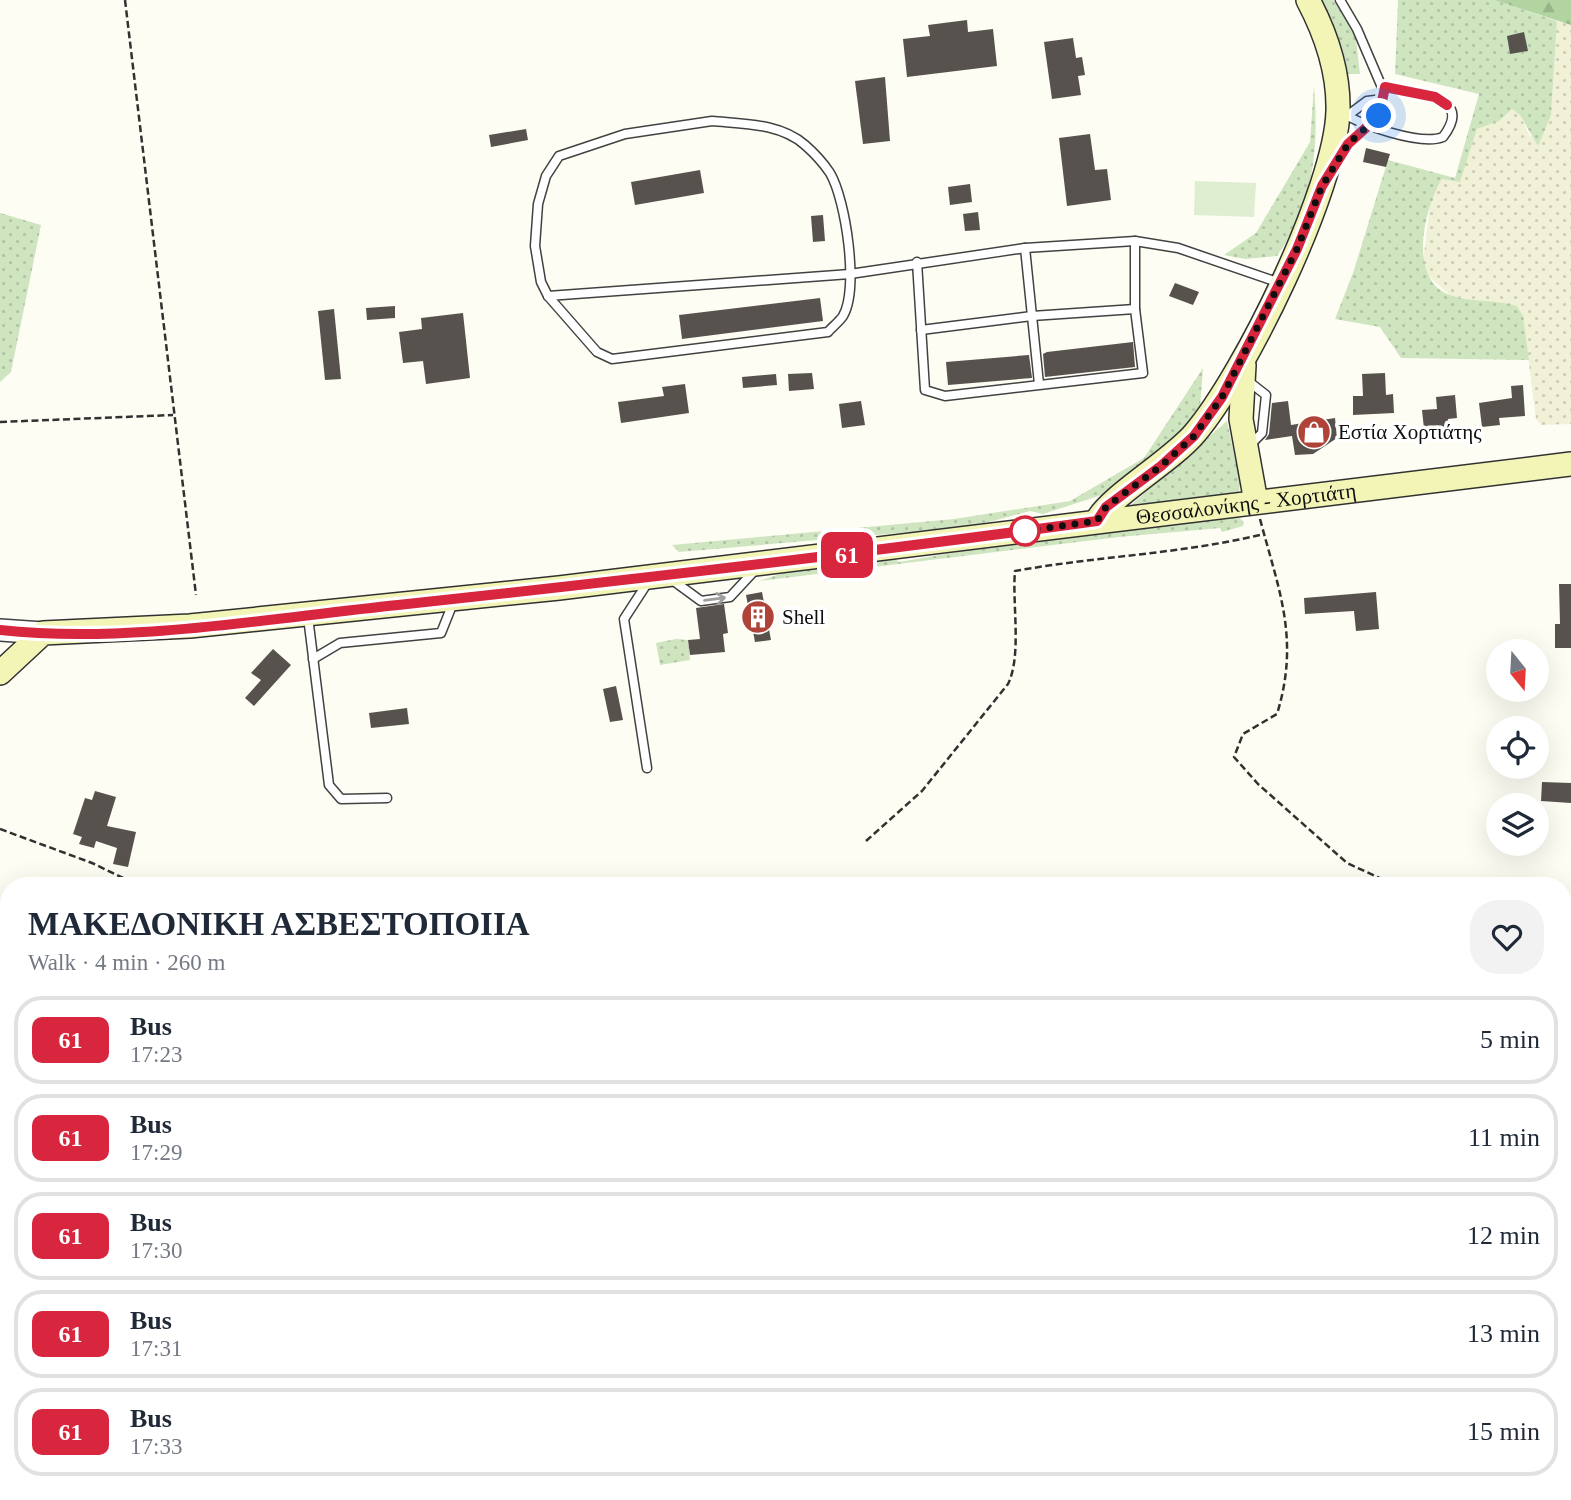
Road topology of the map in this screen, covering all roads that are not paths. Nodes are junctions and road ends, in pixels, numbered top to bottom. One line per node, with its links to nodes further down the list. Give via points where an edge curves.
1 (1308, 0): 5 (main road, via 1334,64)
2 (1340, 0): 3 (lane)
3 (1385, 87): 4 (lane); 6 (lane, via 1442,100 1451,113 1446,134 1429,140)
4 (1382, 99): 5 (lane); 6 (lane, via 1379,116)
5 (1343, 113): 6 (lane); 7 (main road)
6 (1369, 127): 7 (lane, via 1343,151)
7 (1322, 186): 12 (main road)
8 (1135, 241): 9 (lane); 12 (lane, via 1178,248); 14 (lane)
9 (1025, 248): 10 (lane); 15 (lane)
10 (917, 262): 11 (lane); 16 (lane)
11 (850, 274): 13 (lane); 13 (lane, via 843,315 828,332 641,357 612,359 597,352); 13 (lane, via 846,225 831,174 804,144 768,127 712,121 625,134 559,156 538,204 535,246)
12 (1280, 284): 17 (main road)
13 (548, 296)
14 (1135, 309): 15 (lane); 18 (lane, via 1143,373)
15 (1032, 316): 16 (lane); 18 (lane)
16 (921, 330): 18 (lane, via 925,390 945,396)
17 (1244, 365): 20 (main road, via 1241,410); 21 (main road, via 1194,436 1106,507)
18 (1039, 384)
19 (1571, 464): 20 (main road, Θεσσαλονίκης - Χορτιάτη)
20 (1256, 502): 21 (main road, Θεσσαλονίκης - Χορτιάτη)
21 (1097, 521): 22 (main road, Θεσσαλονίκης - Χορτιάτη)
22 (658, 576): 23 (main road, Θεσσαλονίκης - Χορτιάτη); 29 (lane, via 624,620)
23 (455, 598): 24 (main road, Θεσσαλονίκης - Χορτιάτη); 27 (lane, via 441,634 340,643)
24 (308, 614): 26 (main road, Θεσσαλονίκης - Χορτιάτη, via 178,627); 27 (lane)
25 (0, 630): 26 (street, Θεσσαλονίκης - Χορτιάτη)
26 (44, 633): 28 (main road)
27 (313, 659): 30 (lane, via 332,791 341,799)
28 (0, 673)
29 (647, 768)
30 (387, 798)

